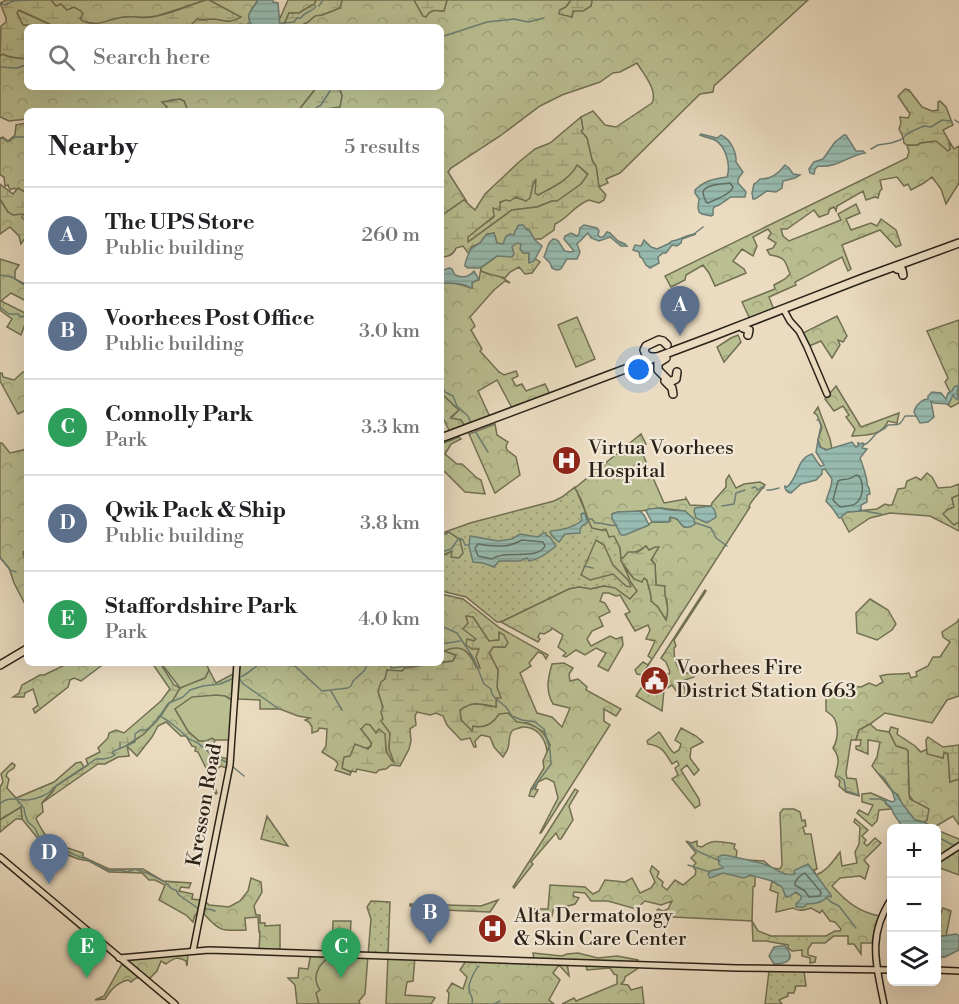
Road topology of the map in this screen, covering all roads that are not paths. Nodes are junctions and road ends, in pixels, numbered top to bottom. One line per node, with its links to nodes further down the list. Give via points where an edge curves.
1 (959, 245): 2 (highway); 3 (highway, via 921,254)
2 (897, 269): 3 (highway); 4 (highway)
3 (886, 271): 5 (highway); 8 (highway)
4 (903, 275)
5 (785, 312): 6 (highway); 13 (main road, via 801,334)
6 (743, 328): 7 (highway, via 749,330); 9 (highway)
7 (748, 335)
8 (679, 349): 9 (highway); 9 (highway, via 660,340 646,346 646,355)
9 (662, 357): 10 (highway); 11 (highway, via 658,370 670,382 676,380); 14 (highway, via 559,391)
10 (642, 367): 12 (highway, via 654,369); 15 (highway)
11 (677, 372)
12 (673, 394)
13 (826, 394)
14 (444, 439)
15 (444, 439)
16 (24, 649): 17 (highway)
17 (0, 663)
18 (237, 666): 23 (main road, Kresson Road, via 230,765)
19 (959, 846): 21 (main road)
20 (0, 857): 24 (main road)
21 (941, 858)
22 (887, 906): 25 (main road, via 876,935)
23 (193, 951): 24 (main road); 25 (main road)
24 (119, 957): 29 (main road)
25 (876, 970): 26 (main road); 30 (main road)
26 (887, 970)
27 (941, 970): 28 (main road)
28 (959, 971)
29 (174, 1004)
30 (884, 1004)

